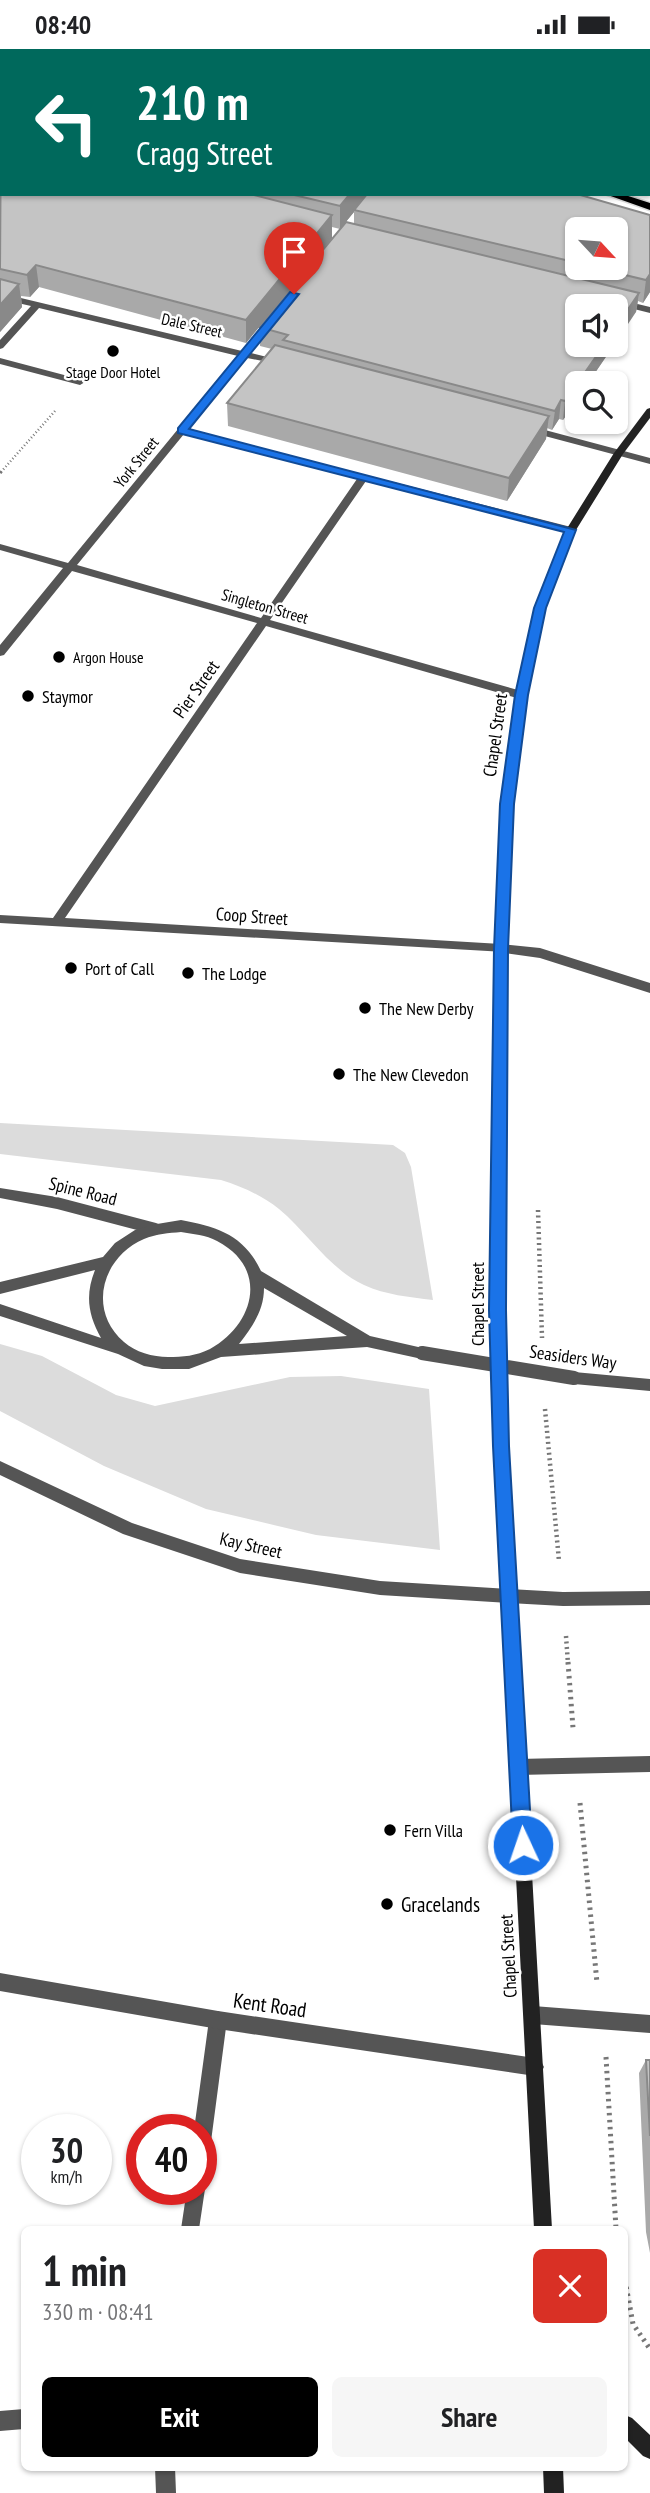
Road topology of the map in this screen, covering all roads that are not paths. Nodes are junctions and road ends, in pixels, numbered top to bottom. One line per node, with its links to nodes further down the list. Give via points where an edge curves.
1 (616, 196): 2 (main road)
2 (650, 207)
3 (0, 296): 5 (street, Dale Street)
4 (628, 304): 7 (street)
5 (37, 305): 8 (street); 9 (street, Dale Street)
6 (281, 310): 9 (street, York Street)
7 (650, 310)
8 (0, 347)
9 (246, 353): 11 (street, Dale Street); 15 (street, York Street)
10 (0, 361): 12 (street)
11 (285, 364)
12 (80, 382)
13 (650, 411): 16 (street, Chapel Street)
14 (512, 424): 16 (street)
15 (182, 431): 18 (street); 21 (street, York Street)
16 (619, 453): 17 (street); 19 (street, Chapel Street)
17 (650, 461)
18 (363, 476): 19 (street); 22 (street, Pier Street)
19 (570, 530): 24 (street, Chapel Street, via 540,608)
20 (0, 547): 21 (street, Singleton Street)
21 (70, 567): 22 (street, Singleton Street); 23 (street, York Street)
22 (263, 622): 24 (street, Singleton Street); 26 (street, Pier Street)
23 (0, 652)
24 (521, 695): 27 (street, Chapel Street, via 507,804)
25 (0, 919): 26 (street, Coop Street)
26 (57, 921): 27 (street, Coop Street)
27 (501, 949): 28 (street, Coop Street, via 540,953); 40 (street, Chapel Street, via 498,1310)
28 (650, 988)
29 (0, 1193): 30 (street, Spine Road)
30 (156, 1229): 31 (street, Seasiders Way, via 118,1247); 32 (street, Seasiders Way, via 181,1226 228,1240 245,1256)
31 (105, 1262): 33 (street, Seasiders Way); 36 (street, Seasiders Way, via 93,1300 97,1320 108,1338)
32 (255, 1275): 35 (street, Seasiders Way); 37 (street, Seasiders Way, via 258,1296 253,1317 240,1336)
33 (0, 1288)
34 (0, 1310): 36 (street, Seasiders Way)
35 (367, 1341): 37 (street, Seasiders Way); 38 (street, Seasiders Way, bridge, via 573,1378)
36 (124, 1351): 37 (street, Seasiders Way, via 147,1361 172,1364 198,1361)
37 (221, 1351)
38 (650, 1385)
39 (3, 1474): 40 (street, Kay Street, via 128,1529 240,1566 380,1588)
40 (509, 1596): 41 (street, Kay Street); 43 (street, Chapel Street)
41 (650, 1598)
42 (650, 1764): 43 (street)
43 (518, 1767): 45 (street, Chapel Street)
44 (0, 1982): 46 (street, Kent Road)
45 (533, 2015): 47 (street); 48 (street, Chapel Street)
46 (218, 2020): 48 (street, Kent Road); 49 (street)
47 (650, 2024)
48 (535, 2067): 52 (street, Chapel Street)
49 (206, 2114)
50 (193, 2205): 51 (street)
51 (190, 2226)
52 (543, 2226)
53 (21, 2419): 54 (street)
54 (0, 2421)
55 (628, 2428): 56 (street)
56 (650, 2449)
57 (165, 2471): 59 (street)
58 (553, 2471): 60 (street)
59 (166, 2493)
60 (554, 2493)

